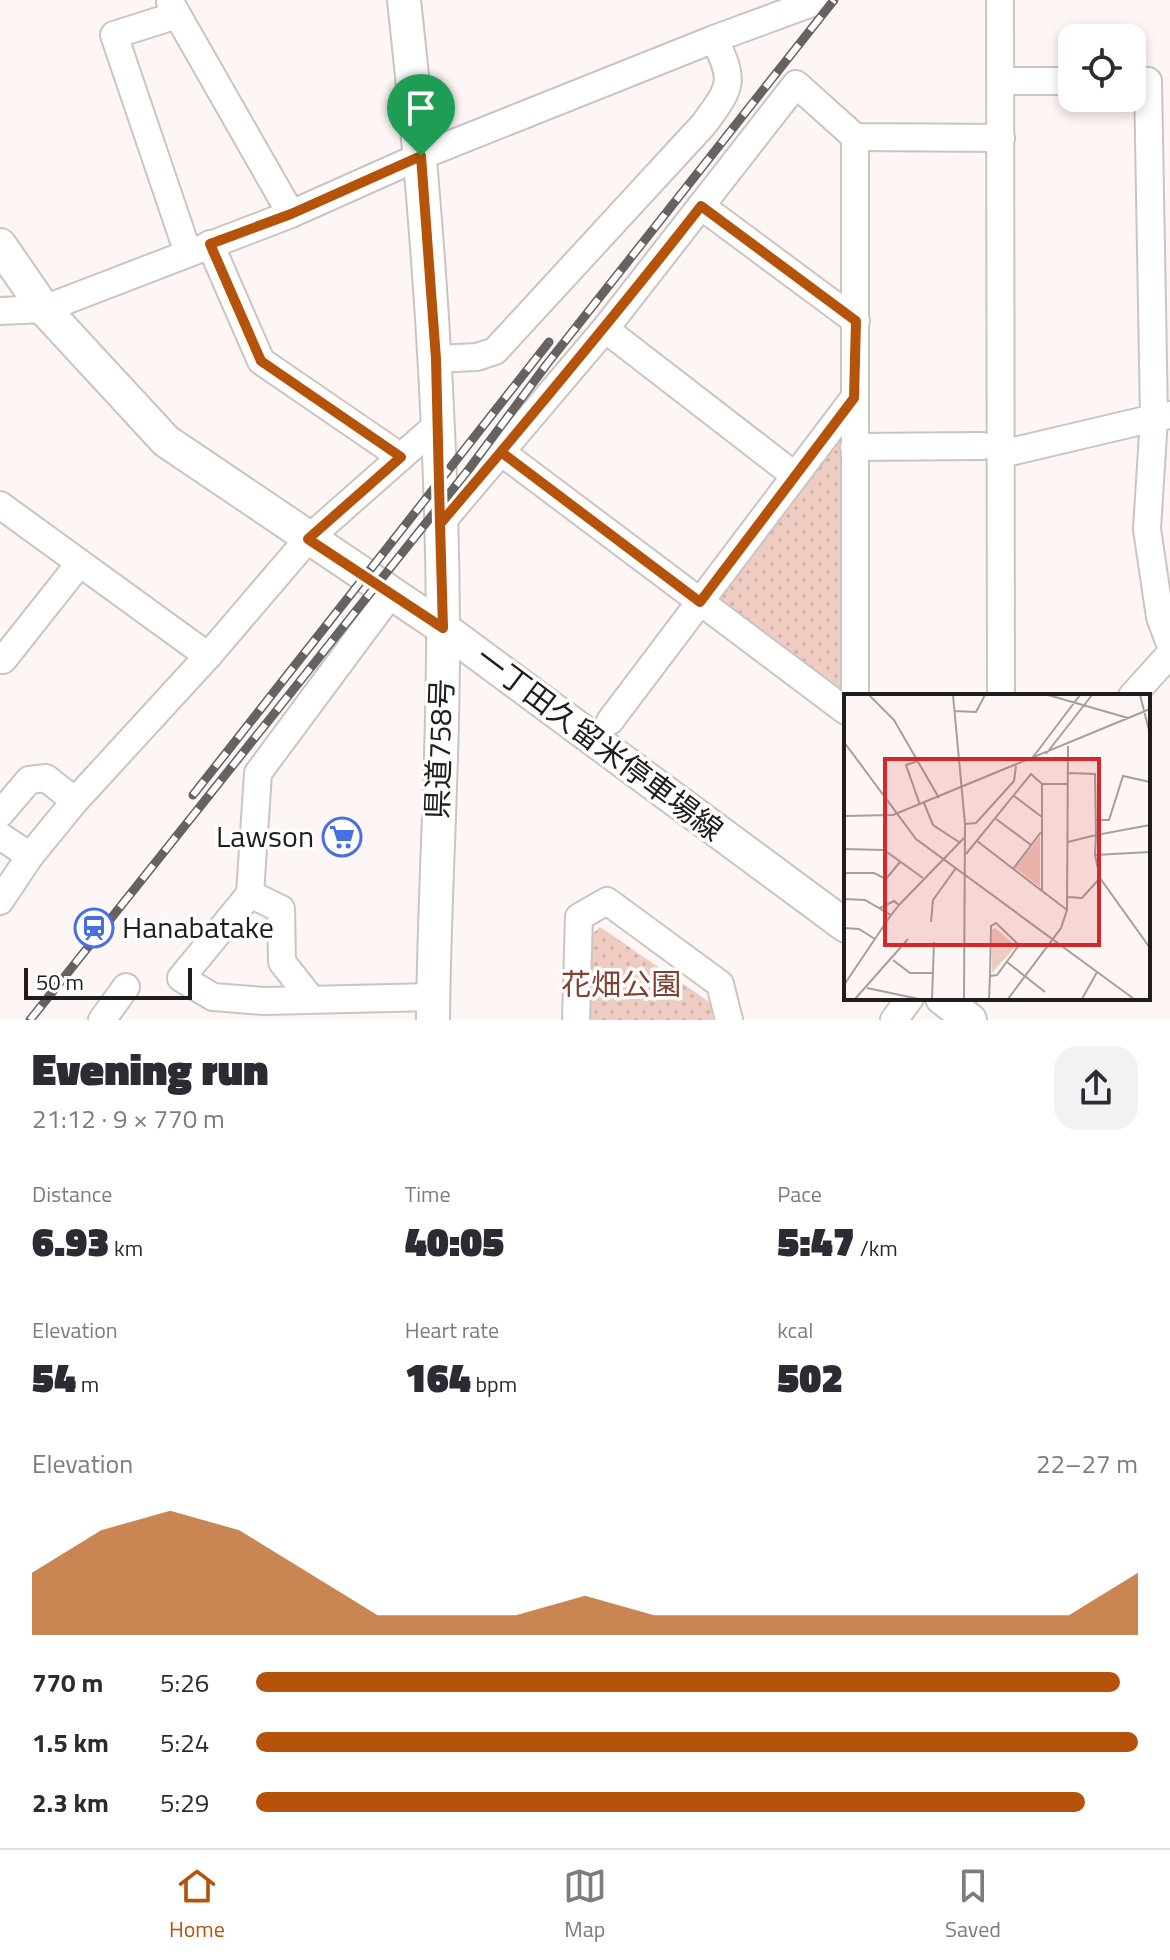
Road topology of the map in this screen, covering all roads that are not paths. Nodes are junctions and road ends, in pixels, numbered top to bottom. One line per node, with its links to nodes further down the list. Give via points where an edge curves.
1 (404, 0): 12 (main road, 県道758号)
2 (820, 0): 4 (street)
3 (1000, 0): 7 (street)
4 (795, 6): 6 (street)
5 (173, 7): 14 (street); 16 (street, via 114,35)
6 (714, 39): 12 (street); 22 (street, via 726,63 727,92 704,124 495,351)
7 (1001, 81): 8 (street); 11 (street)
8 (1058, 81)
9 (1146, 81): 21 (street)
10 (855, 137): 11 (street); 13 (street, via 796,84); 19 (street)
11 (1001, 138): 27 (street)
12 (421, 156): 14 (street); 22 (main road, 県道758号)
13 (701, 206): 19 (street); 20 (street)
14 (291, 214): 16 (street)
15 (0, 245): 17 (main road, 一丁田久留米停車場線)
16 (199, 248): 17 (street); 29 (street, via 261,361)
17 (44, 309): 18 (street); 34 (main road, 一丁田久留米停車場線, via 166,441)
18 (0, 311)
19 (856, 321): 23 (street)
20 (605, 329): 28 (street); 30 (street)
21 (1161, 333): 24 (street)
22 (436, 359): 25 (main road, 県道758号)
23 (854, 398): 26 (street); 30 (street)
24 (1162, 416): 27 (street); 33 (street)
25 (437, 425): 29 (street); 32 (main road, 県道758号)
26 (854, 447): 27 (street); 43 (street)
27 (992, 450): 44 (street)
28 (501, 452): 32 (street); 37 (street)
29 (401, 457): 34 (street)
30 (794, 475): 37 (street)
31 (0, 505): 35 (street)
32 (440, 524): 38 (main road, 県道758号)
33 (1159, 528): 39 (street, via 1160,617)
34 (308, 539): 36 (main road, 一丁田久留米停車場線); 41 (street)
35 (79, 564): 41 (street); 42 (street)
36 (390, 595): 38 (main road, 一丁田久留米停車場線); 52 (street, via 258,773)
37 (700, 602): 46 (street); 47 (street)
38 (443, 628): 54 (main road, 一丁田久留米停車場線); 59 (main road, 県道758号)
39 (1170, 644)
40 (1170, 654): 45 (street)
41 (208, 656): 48 (street)
42 (0, 659)
43 (855, 694)
44 (1001, 694)
45 (1134, 694)
46 (844, 710)
47 (610, 721)
48 (75, 801): 49 (street, via 46,778 29,780); 51 (street)
49 (0, 814)
50 (0, 836): 51 (street)
51 (30, 856): 53 (street)
52 (250, 894): 56 (street, via 281,909 282,962); 60 (street, via 181,978 213,997)
53 (0, 901)
54 (844, 925)
55 (126, 987): 61 (street)
56 (311, 999): 59 (street); 60 (street)
57 (909, 1000): 64 (street)
58 (945, 1000): 65 (main road)
59 (433, 1008)
60 (264, 1011)
61 (102, 1020)
62 (576, 1020): 63 (street, via 579,917 607,901 720,984)
63 (729, 1020)
64 (894, 1020)
65 (970, 1020)

